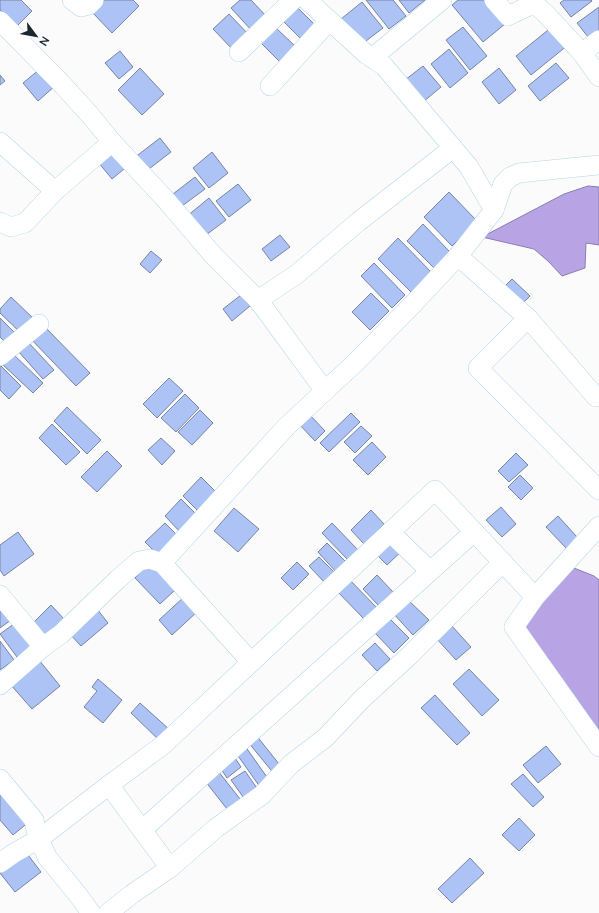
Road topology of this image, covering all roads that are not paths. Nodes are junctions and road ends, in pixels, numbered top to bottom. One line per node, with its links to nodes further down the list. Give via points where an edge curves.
1 (72, 0): 2 (street, via 82,7)
2 (94, 0)
3 (293, 0): 10 (street)
4 (307, 0): 8 (street)
5 (442, 0): 12 (street)
6 (494, 0): 11 (street, via 508,16 531,5 538,7)
7 (0, 21): 16 (street, via 60,82)
8 (330, 21): 12 (street); 14 (street)
9 (599, 40): 11 (street)
10 (239, 52)
11 (582, 53): 13 (street)
12 (372, 58): 17 (street, via 384,66)
13 (599, 77)
14 (270, 86)
15 (0, 142): 19 (street)
16 (112, 142): 19 (street); 23 (street, via 166,200 212,255)
17 (453, 148): 20 (street, via 469,167); 23 (street, via 297,274)
18 (599, 165): 20 (street, via 519,173 510,177 504,184)
19 (55, 191): 21 (street, via 25,223 11,227)
20 (494, 210): 22 (street)
21 (0, 222)
22 (458, 256): 24 (street); 27 (street)
23 (258, 300): 27 (street)
24 (528, 318): 28 (street); 29 (street, via 478,368)
25 (39, 324): 26 (street)
26 (0, 356)
27 (325, 391): 34 (street, via 286,427)
28 (596, 397)
29 (599, 490)
30 (599, 526): 37 (street)
31 (390, 532): 32 (street, via 435,490); 35 (street); 39 (street)
32 (474, 532): 33 (street); 35 (street)
33 (503, 562): 37 (street); 47 (street, via 325,738 291,764 262,795 216,828)
34 (162, 563): 38 (street, via 139,561 61,634); 39 (street)
35 (430, 571): 44 (street)
36 (0, 595): 38 (street)
37 (535, 597): 41 (street, via 514,627)
38 (43, 647): 40 (street)
39 (251, 662): 43 (street, via 163,745)
40 (0, 685)
41 (599, 747)
42 (0, 780): 45 (street, via 34,820)
43 (109, 785): 44 (street); 45 (street)
44 (142, 830): 47 (street)
45 (39, 839): 46 (street); 48 (street, via 47,857)
46 (0, 863)
47 (170, 868): 49 (street)
48 (91, 913)
49 (108, 913)

